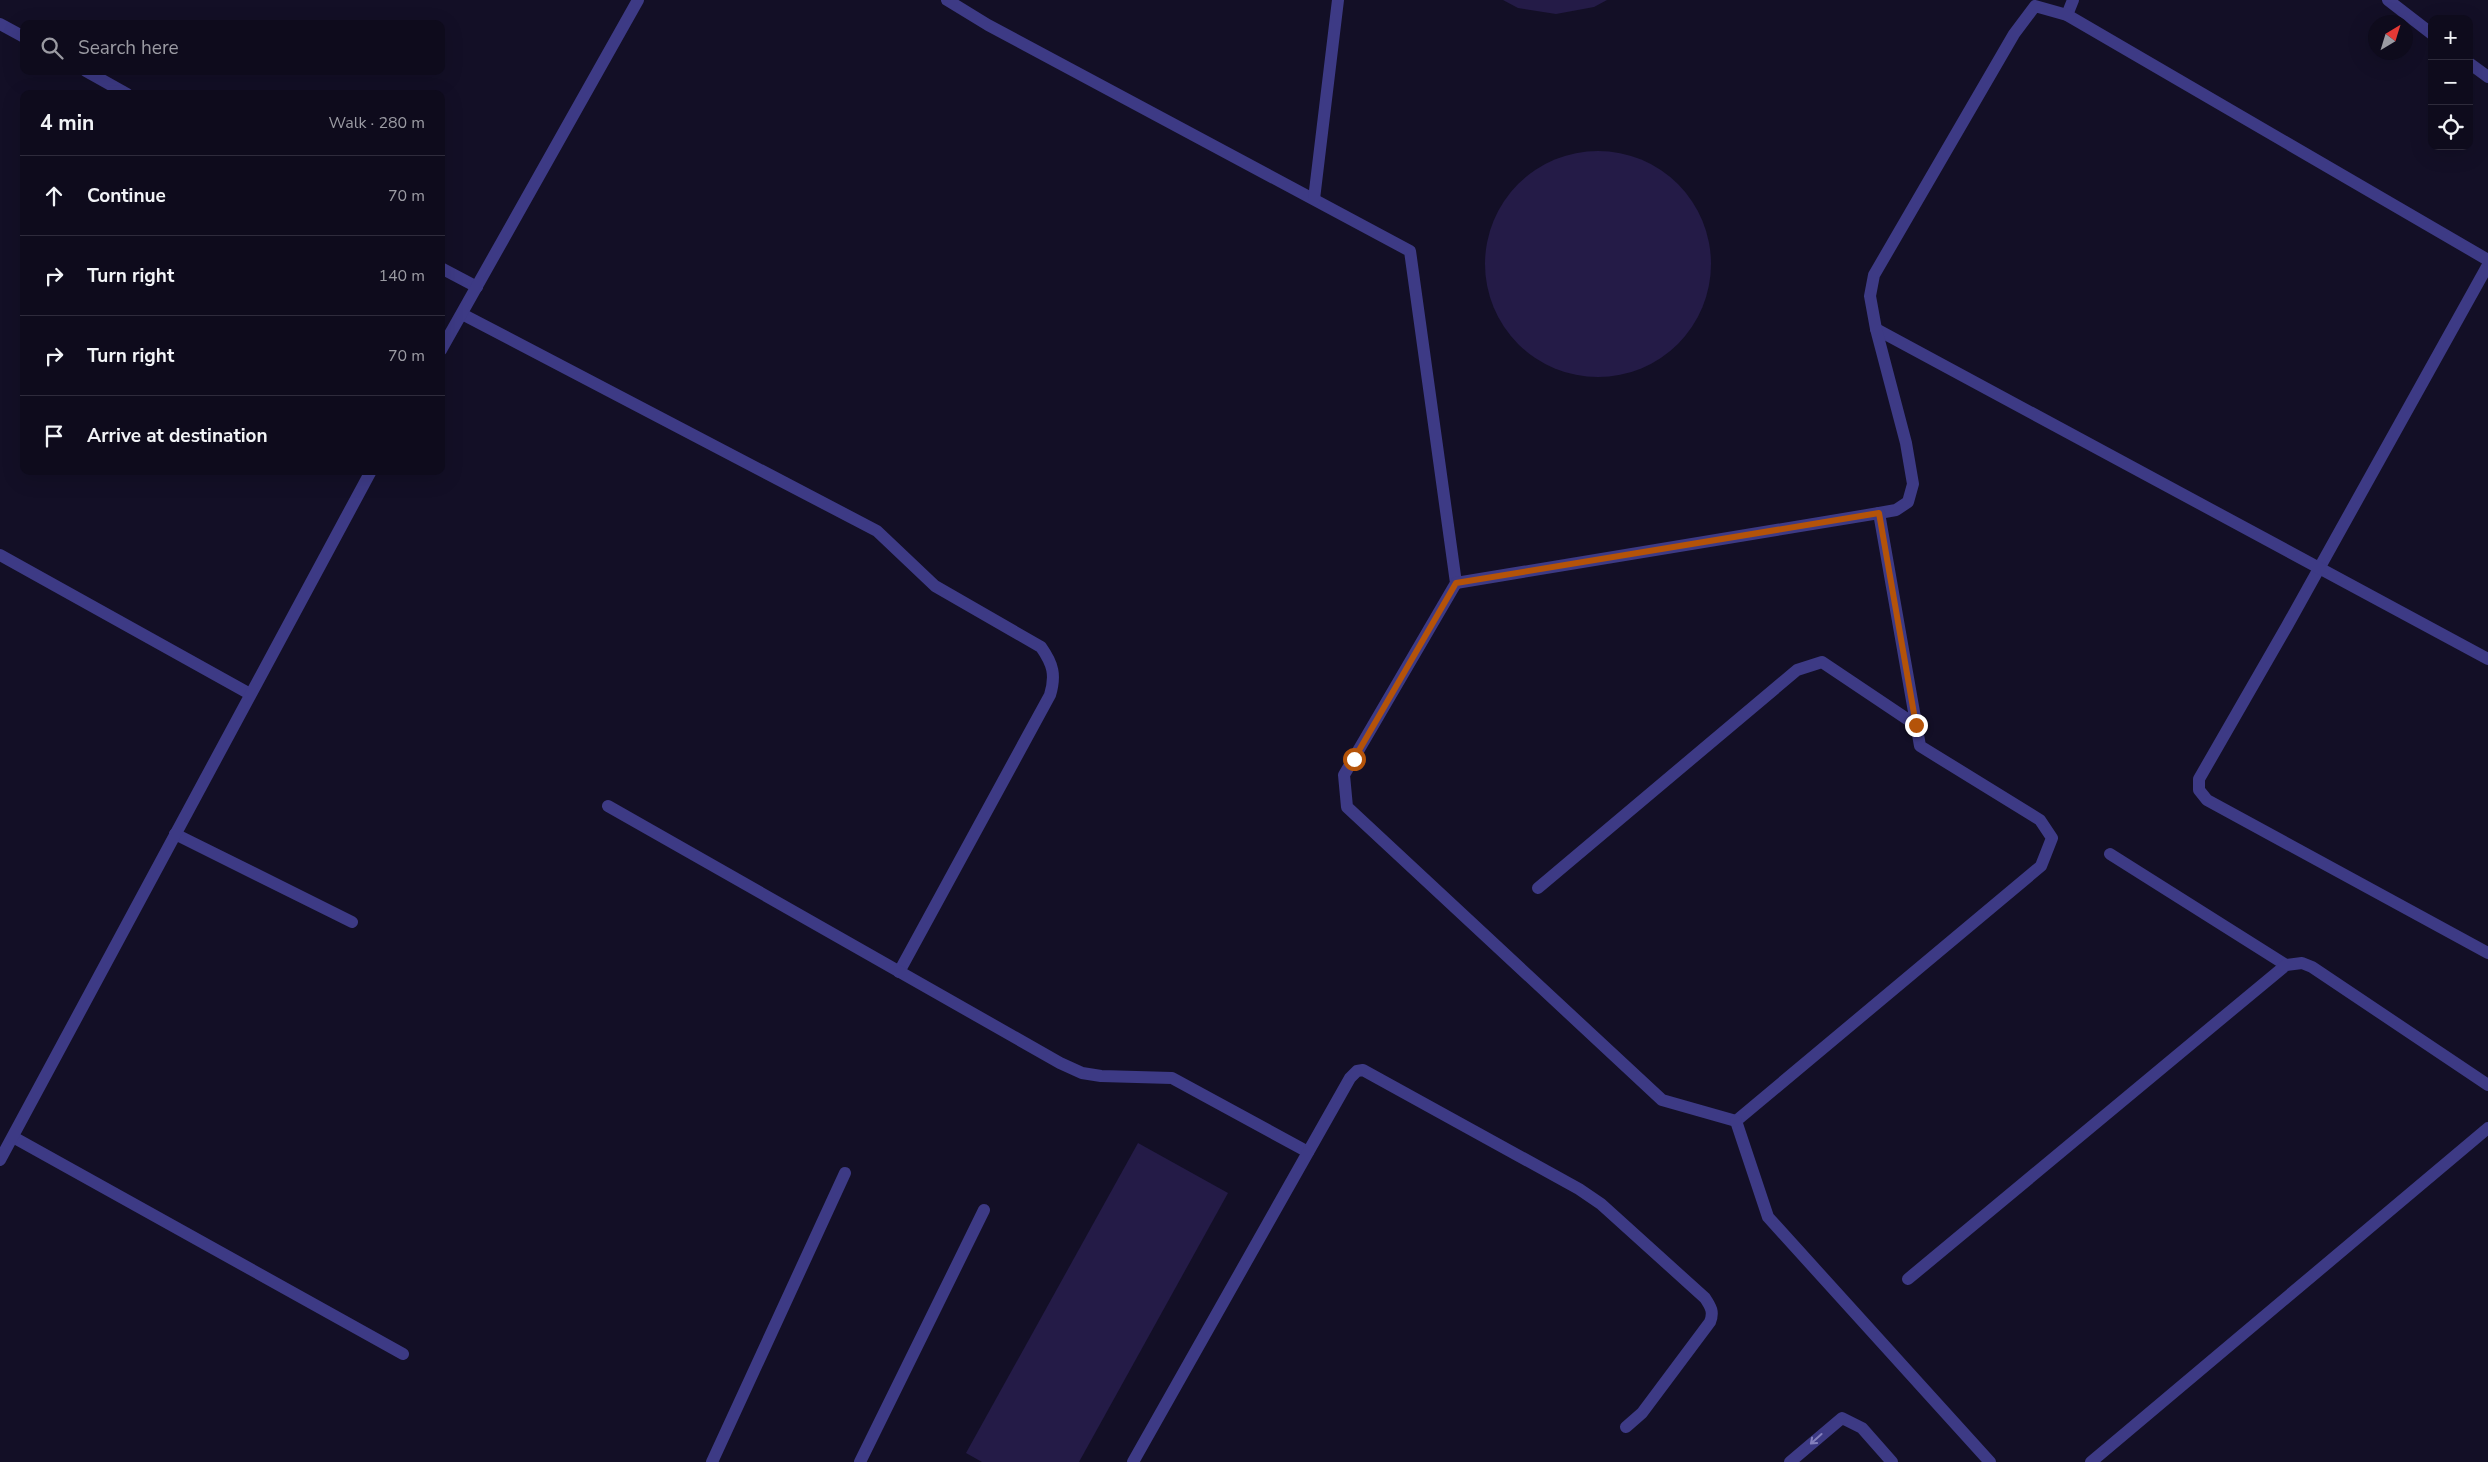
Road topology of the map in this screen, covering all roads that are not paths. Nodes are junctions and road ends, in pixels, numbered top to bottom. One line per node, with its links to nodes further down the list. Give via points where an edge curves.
1 (638, 0): 19 (lane)
2 (947, 0): 15 (lane)
3 (1338, 0): 15 (lane)
4 (2073, 0): 7 (lane)
5 (2388, 0): 9 (lane)
6 (2030, 3): 7 (lane); 21 (lane, via 1874,274 1870,296)
7 (2068, 15): 16 (lane)
8 (0, 24): 10 (lane)
9 (2428, 31)
10 (20, 35)
11 (2473, 66): 13 (lane)
12 (93, 75): 14 (lane)
13 (2488, 77)
14 (120, 90)
15 (1314, 199): 27 (lane, via 1410,251)
16 (2488, 260)
17 (2488, 265): 26 (lane)
18 (445, 270): 19 (lane)
19 (477, 287): 20 (lane)
20 (462, 314): 22 (lane); 38 (lane, via 877,531 935,586 1041,647 1048,657 1055,671 1050,695)
21 (1876, 329): 24 (lane, via 1906,443 1913,484 1908,502 1896,510); 26 (lane)
22 (445, 343)
23 (369, 475): 29 (lane)
24 (1879, 513): 27 (lane); 30 (lane)
25 (0, 555): 29 (lane)
26 (2319, 568): 28 (lane); 36 (lane, via 2208,760 2198,779 2199,790 2207,800)
27 (1456, 583): 40 (lane, via 1344,775 1347,807 1662,1100)
28 (2488, 659)
29 (250, 694): 32 (lane)
30 (1916, 725): 34 (lane, via 1822,662 1797,670); 40 (lane, via 1920,746 2040,820 2052,838 2041,866)
31 (608, 806): 38 (lane)
32 (175, 834): 35 (lane); 42 (lane)
33 (2110, 854): 37 (lane)
34 (1538, 888)
35 (352, 922)
36 (2488, 953)
37 (2286, 965): 39 (lane, via 2302,963 2312,967); 47 (lane)
38 (899, 972): 43 (lane, via 1082,1073 1172,1078)
39 (2488, 1085)
40 (1736, 1121): 55 (lane, via 1768,1217)
41 (2488, 1128): 56 (lane)
42 (13, 1137): 44 (lane); 48 (lane)
43 (1308, 1152): 49 (lane, via 1350,1078 1356,1071 1363,1070 1601,1204 1705,1298 1713,1315 1642,1413); 52 (lane)
44 (0, 1160)
45 (845, 1173): 50 (lane)
46 (984, 1210): 51 (lane)
47 (1908, 1279)
48 (403, 1354)
49 (1626, 1426)
50 (712, 1462)
51 (860, 1462)
52 (1133, 1462)
53 (1790, 1462): 54 (lane, one-way to 53, via 1862,1428 1842,1418)
54 (1892, 1462)
55 (1990, 1462)
56 (2091, 1462)

